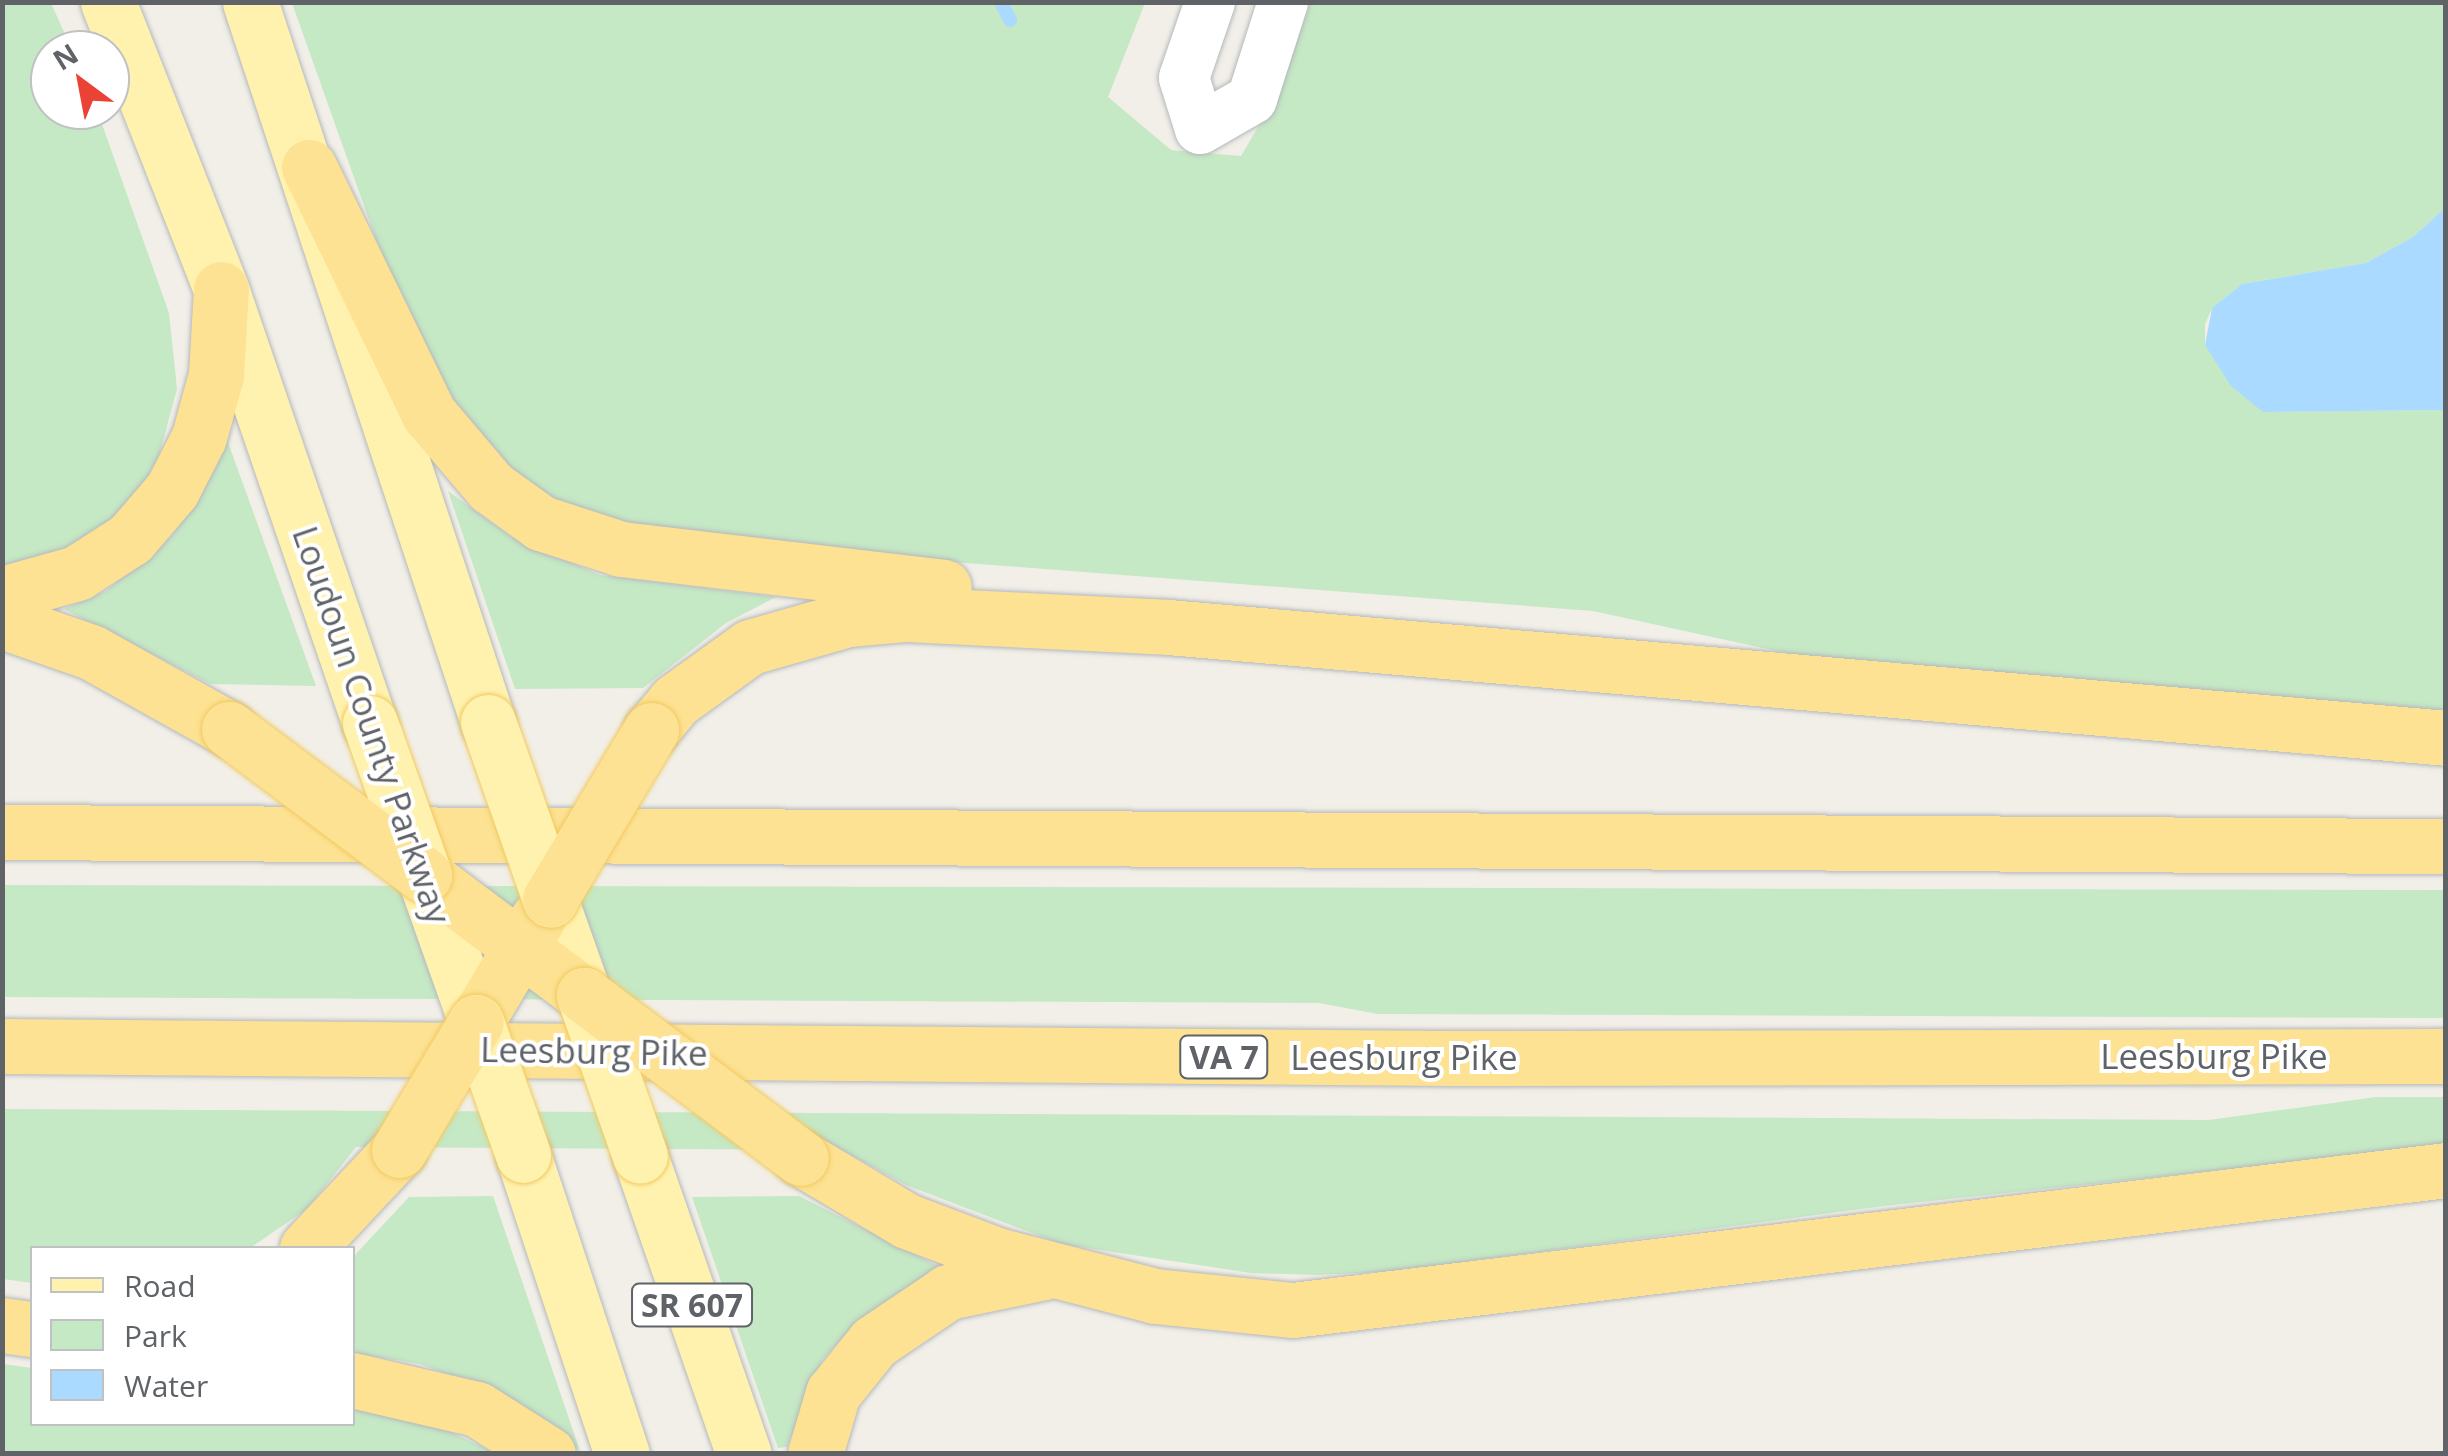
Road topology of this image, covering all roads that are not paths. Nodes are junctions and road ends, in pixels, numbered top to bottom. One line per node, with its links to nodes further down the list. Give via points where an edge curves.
1 (108, 2): 6 (main road, Loudoun County Parkway / SR 607)
2 (250, 2): 5 (main road, SR 607)
3 (1210, 2): 4 (street, via 1184,78 1200,129 1252,99)
4 (1284, 2)
5 (309, 168): 9 (highway, via 428,414 491,487 541,523 621,549 931,584); 14 (main road, SR 607, bridge)
6 (221, 289): 7 (highway, via 216,375 199,437 172,490 130,539 76,572); 13 (main road, Loudoun County Parkway / SR 607, bridge)
7 (2, 594)
8 (2, 621): 13 (highway, bridge, via 91,652 229,729)
9 (1168, 627): 10 (highway); 14 (highway, bridge, via 904,614 848,618 750,647 675,701 651,730)
10 (2446, 738)
11 (2, 832): 12 (highway)
12 (2446, 846)
13 (424, 875): 15 (highway); 17 (main road, Loudoun County Parkway / SR 607)
14 (550, 899): 15 (highway); 16 (main road, SR 607)
15 (520, 948): 16 (highway); 17 (highway)
16 (584, 995): 22 (highway, bridge, via 801,1158 907,1220); 30 (main road, SR 607, bridge)
17 (476, 1022): 21 (highway, bridge, via 399,1150 351,1209); 29 (main road, Loudoun County Parkway / SR 607, bridge)
18 (2, 1046): 19 (highway, Leesburg Pike / VA 7, via 1390,1058)
19 (2446, 1056)
20 (2446, 1170): 22 (highway, via 1293,1310 1155,1296)
21 (309, 1246)
22 (1054, 1271): 31 (highway, via 948,1292 910,1314 845,1374 822,1417)
23 (2, 1312): 24 (highway)
24 (30, 1313)
25 (2, 1324): 26 (highway)
26 (30, 1329)
27 (355, 1381): 28 (highway, via 477,1410)
28 (548, 1454)
29 (622, 1454)
30 (744, 1454)
31 (815, 1454)

